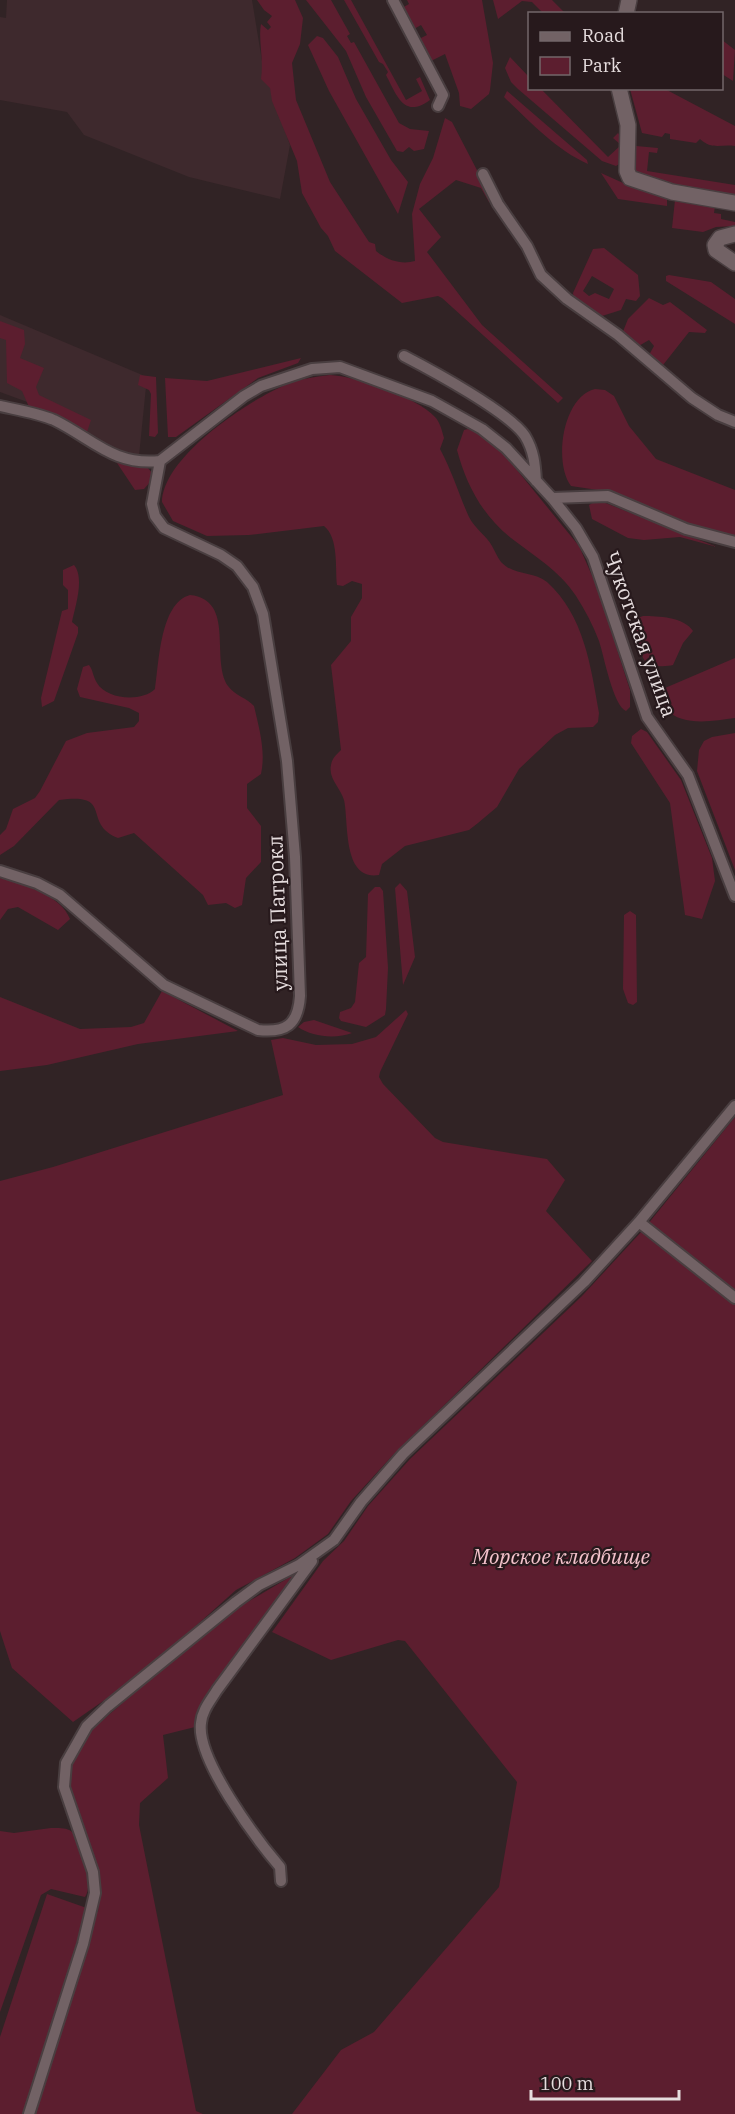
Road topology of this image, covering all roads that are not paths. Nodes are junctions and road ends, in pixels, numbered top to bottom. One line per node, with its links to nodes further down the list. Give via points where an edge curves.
1 (393, 0): 3 (street, via 443,95)
2 (619, 90): 5 (street, via 628,125 630,178 642,184)
3 (438, 106)
4 (483, 174): 10 (street, via 541,275 692,398)
5 (735, 203)
6 (735, 234): 7 (street, via 720,238 715,245 716,250)
7 (735, 263)
8 (404, 356): 12 (street, via 441,376 518,429 532,450)
9 (0, 406): 11 (street, via 53,420 116,457)
10 (735, 422)
11 (160, 460): 12 (street, Чукотская улица, via 261,386 312,369 340,367 432,401 482,429); 15 (street, улица Патрокл, via 152,504 155,516 164,528 237,566 253,587 263,614 287,761 293,830 300,996 297,1015 286,1028 258,1030 174,990 154,978 60,895)
12 (536, 481): 13 (street, Чукотская улица)
13 (552, 498): 14 (street, via 608,496 676,526); 16 (street, Чукотская улица, via 593,557 647,717 694,789)
14 (735, 542)
15 (0, 871)
16 (735, 896)
17 (735, 1106): 18 (street)
18 (639, 1222): 19 (street); 20 (street, via 584,1282 403,1454 334,1540)
19 (735, 1298)
20 (317, 1553): 21 (street, via 208,1703 201,1723 208,1755 235,1807 280,1868); 22 (street, via 259,1585 202,1628 108,1706 87,1726 71,1750 63,1774 64,1787 93,1872 95,1893 83,1944)
21 (280, 1881)
22 (29, 2114)

